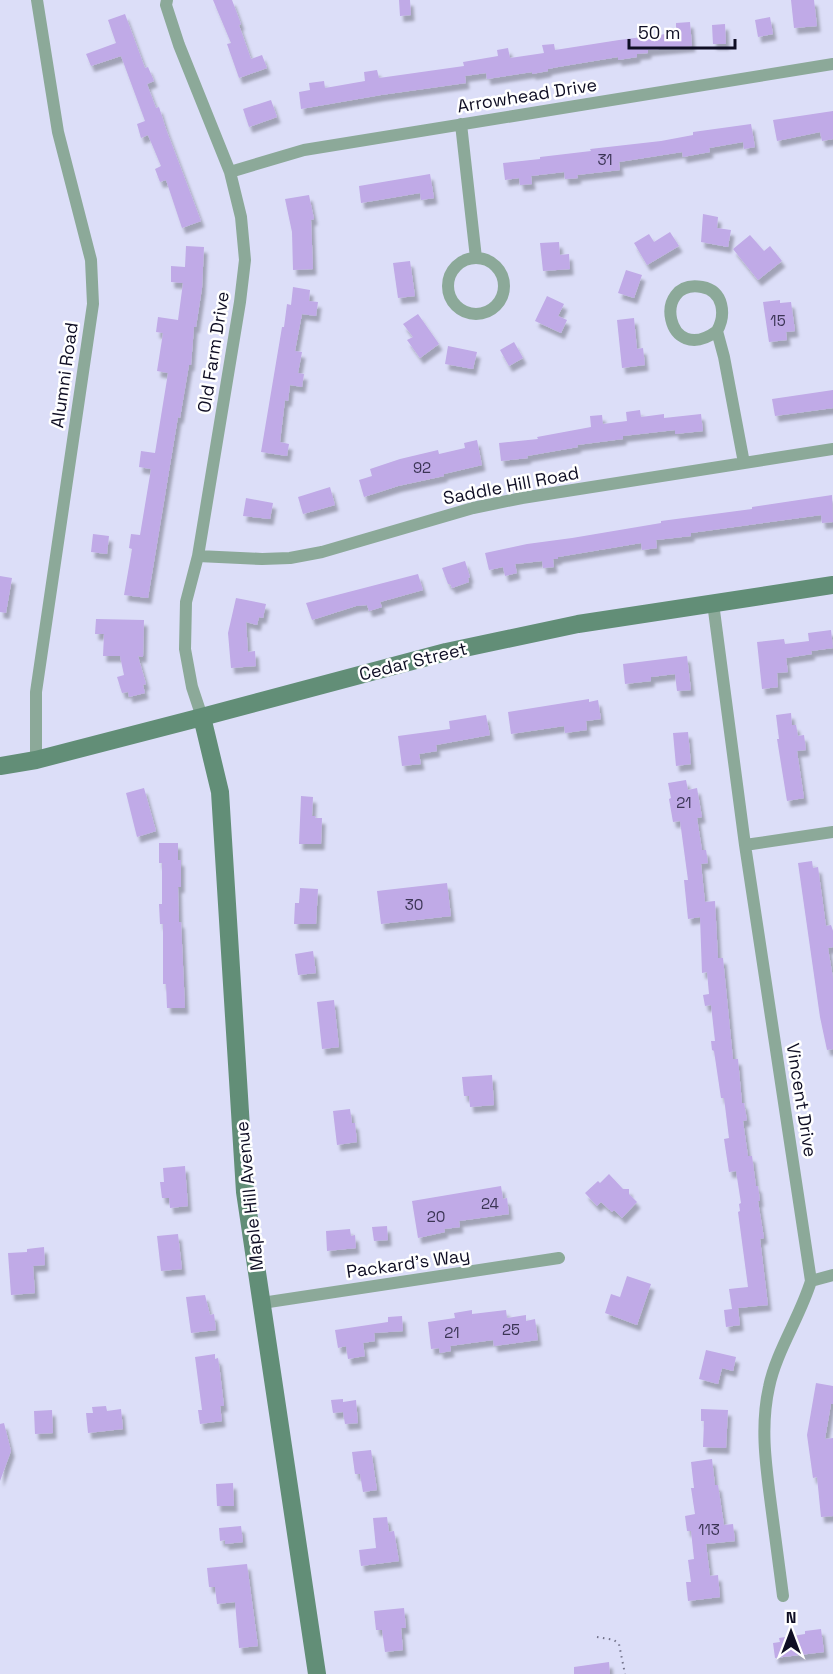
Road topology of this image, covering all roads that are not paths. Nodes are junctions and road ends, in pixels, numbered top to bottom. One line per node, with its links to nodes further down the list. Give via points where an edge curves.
1 (38, 0): 14 (street, Alumni Road, via 58,132 91,260 93,304 36,692)
2 (167, 0): 5 (street, Old Farm Drive, via 179,45)
3 (833, 64): 4 (street, Arrowhead Drive)
4 (461, 124): 5 (street, Arrowhead Drive, via 304,150); 6 (street)
5 (230, 172): 10 (street, Old Farm Drive, via 241,217 245,260)
6 (476, 258): 6 (street, via 456,267 448,287 457,306 477,314 496,306 504,286 496,266)
7 (717, 331): 7 (street, via 723,312 714,293 694,286 684,289 670,304 669,315 678,334 698,340); 9 (street)
8 (833, 449): 9 (street, Saddle Hill Road)
9 (744, 463): 10 (street, Saddle Hill Road, via 473,508 290,558)
10 (198, 556): 13 (street, Old Farm Drive, via 186,602 184,649)
11 (833, 585): 12 (street, Cedar Street)
12 (713, 603): 13 (street, Cedar Street, via 578,624 446,651); 17 (street, Vincent Drive)
13 (202, 717): 14 (street, Cedar Street); 21 (street, Maple Hill Avenue, via 220,792 245,1192)
14 (36, 760): 15 (street, Cedar Street)
15 (0, 766)
16 (833, 832): 17 (street)
17 (745, 845): 20 (street, Vincent Drive)
18 (559, 1258): 21 (street, Packard's Way)
19 (833, 1275): 20 (street)
20 (811, 1281): 22 (street, Vincent Drive, via 769,1386 764,1421)
21 (262, 1303): 23 (street, Maple Hill Avenue)
22 (783, 1596)
23 (317, 1674)

